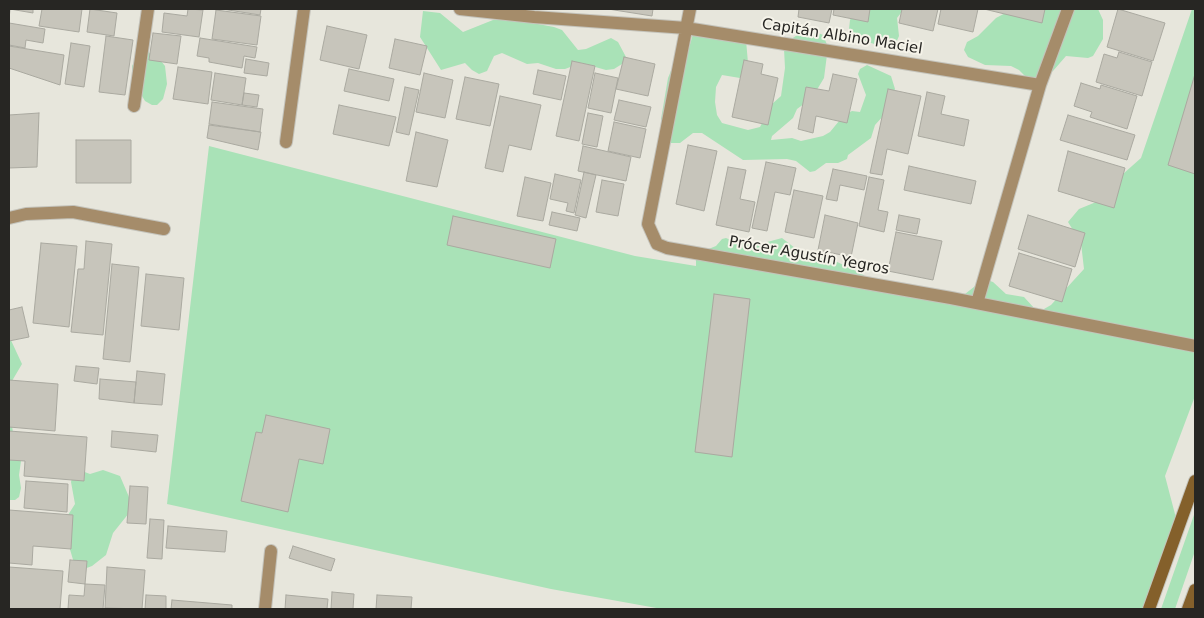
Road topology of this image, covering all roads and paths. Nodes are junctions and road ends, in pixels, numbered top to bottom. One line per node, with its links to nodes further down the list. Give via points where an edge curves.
1 (148, 9): 8 (street)
2 (304, 9): 9 (street)
3 (460, 9): 6 (street, Capitán Albino Maciel)
4 (690, 9): 6 (street)
5 (1068, 9): 7 (street)
6 (686, 28): 7 (street, Capitán Albino Maciel); 12 (street, Prócer Agustín Yegros, via 648,224 657,244)
7 (1040, 85): 12 (street)
8 (134, 106)
9 (286, 142)
10 (9, 218): 11 (street, via 73,212)
11 (164, 229)
12 (977, 303): 13 (street, Prócer Agustín Yegros)
13 (1195, 346)
14 (1195, 481): 18 (main road)
15 (272, 551): 17 (street)
16 (1195, 590): 19 (main road)
17 (265, 609)
18 (1149, 609)
19 (1188, 609)

